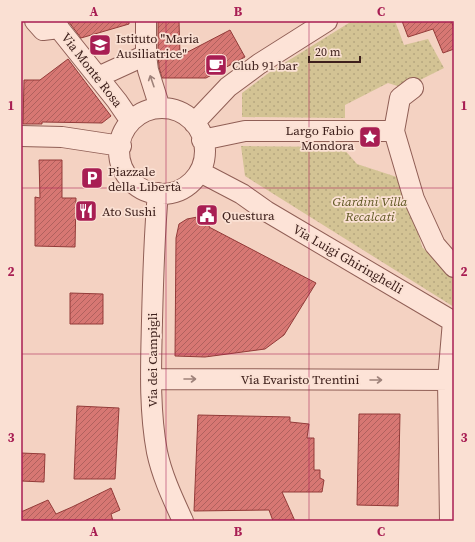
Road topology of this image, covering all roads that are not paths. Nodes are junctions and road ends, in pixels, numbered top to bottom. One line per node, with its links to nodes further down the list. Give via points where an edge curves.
1 (35, 21): 4 (street, via 43,30)
2 (146, 21): 5 (street)
3 (327, 21): 10 (street, via 228,87)
4 (56, 25): 6 (street, Via Monte Rosa)
5 (146, 55): 6 (street); 8 (street, one-way to 5)
6 (98, 77): 9 (street, Via Monte Rosa)
7 (413, 88): 11 (street, via 400,98)
8 (160, 108): 9 (street, via 143,111); 10 (street, via 173,108 184,113)
9 (130, 120): 13 (street, via 125,128)
10 (198, 131): 11 (street); 14 (street, via 204,149)
11 (394, 131): 16 (street, via 414,199 435,245)
12 (21, 136): 13 (street, via 62,137)
13 (121, 146): 15 (street, via 121,162 126,174 138,186)
14 (200, 172): 15 (street, via 182,189 171,193); 17 (street, Via Luigi Ghiringhelli, via 242,194 266,211)
15 (158, 193): 18 (street, Via dei Campigli)
16 (454, 267)
17 (454, 321): 19 (street)
18 (151, 378): 19 (street, Via Evaristo Trentini, one-way to 19); 20 (street, Via dei Campigli, via 152,424 158,454 165,480)
19 (451, 380): 21 (street)
20 (183, 521)
21 (450, 521)

